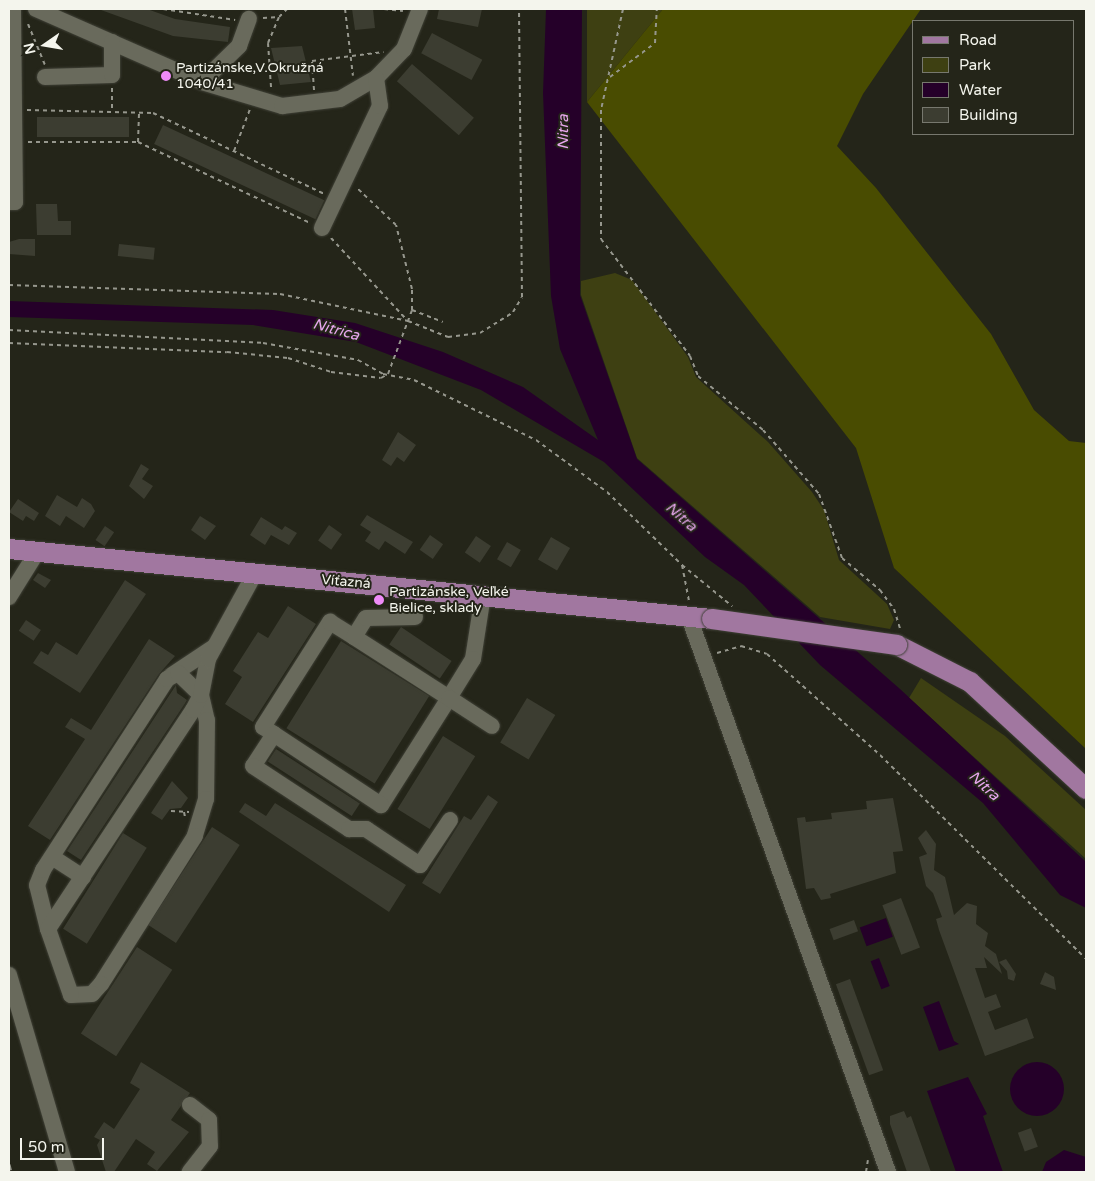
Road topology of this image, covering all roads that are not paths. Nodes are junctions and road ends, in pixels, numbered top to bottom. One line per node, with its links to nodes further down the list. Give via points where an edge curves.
1 (13, 9): 9 (street, via 15,202)
2 (36, 9): 5 (street)
3 (417, 9): 7 (street, via 404,49)
4 (249, 19): 8 (street, via 238,46)
5 (112, 42): 6 (street, via 112,75); 8 (street)
6 (45, 69)
7 (376, 78): 8 (street, via 357,91 315,105 272,105); 10 (street, via 380,106)
8 (202, 82)
9 (9, 202)
10 (322, 228)
11 (9, 549): 12 (main road, Víťazná)
12 (37, 552): 13 (main road, Víťazná); 15 (street)
13 (255, 573): 14 (main road, Víťazná); 19 (street)
14 (483, 595): 17 (main road, Víťazná); 22 (street, via 473,659)
15 (9, 597)
16 (415, 617): 18 (street, via 366,618)
17 (689, 617): 25 (main road, Víťazná, bridge, via 900,646 970,682); 36 (street, via 701,659)
18 (354, 637): 22 (street); 24 (street, via 330,622 263,727)
19 (215, 647): 20 (street); 21 (street, via 202,675)
20 (172, 675): 21 (street, via 185,676); 29 (street)
21 (201, 695): 30 (street); 31 (street, via 207,728 203,820 92,994 80,998 66,990)
22 (449, 698): 23 (street); 26 (street)
23 (492, 726)
24 (274, 734): 26 (street); 28 (street, via 253,766 349,829)
25 (1086, 789)
26 (381, 805): 28 (street)
27 (450, 820): 28 (street, via 420,865)
28 (366, 829)
29 (52, 857): 30 (street); 31 (street, via 37,885)
30 (83, 877): 31 (street)
31 (48, 929)
32 (9, 975): 34 (street)
33 (190, 1105): 35 (street, via 209,1120 210,1146)
34 (67, 1172)
35 (190, 1172)
36 (888, 1172)

